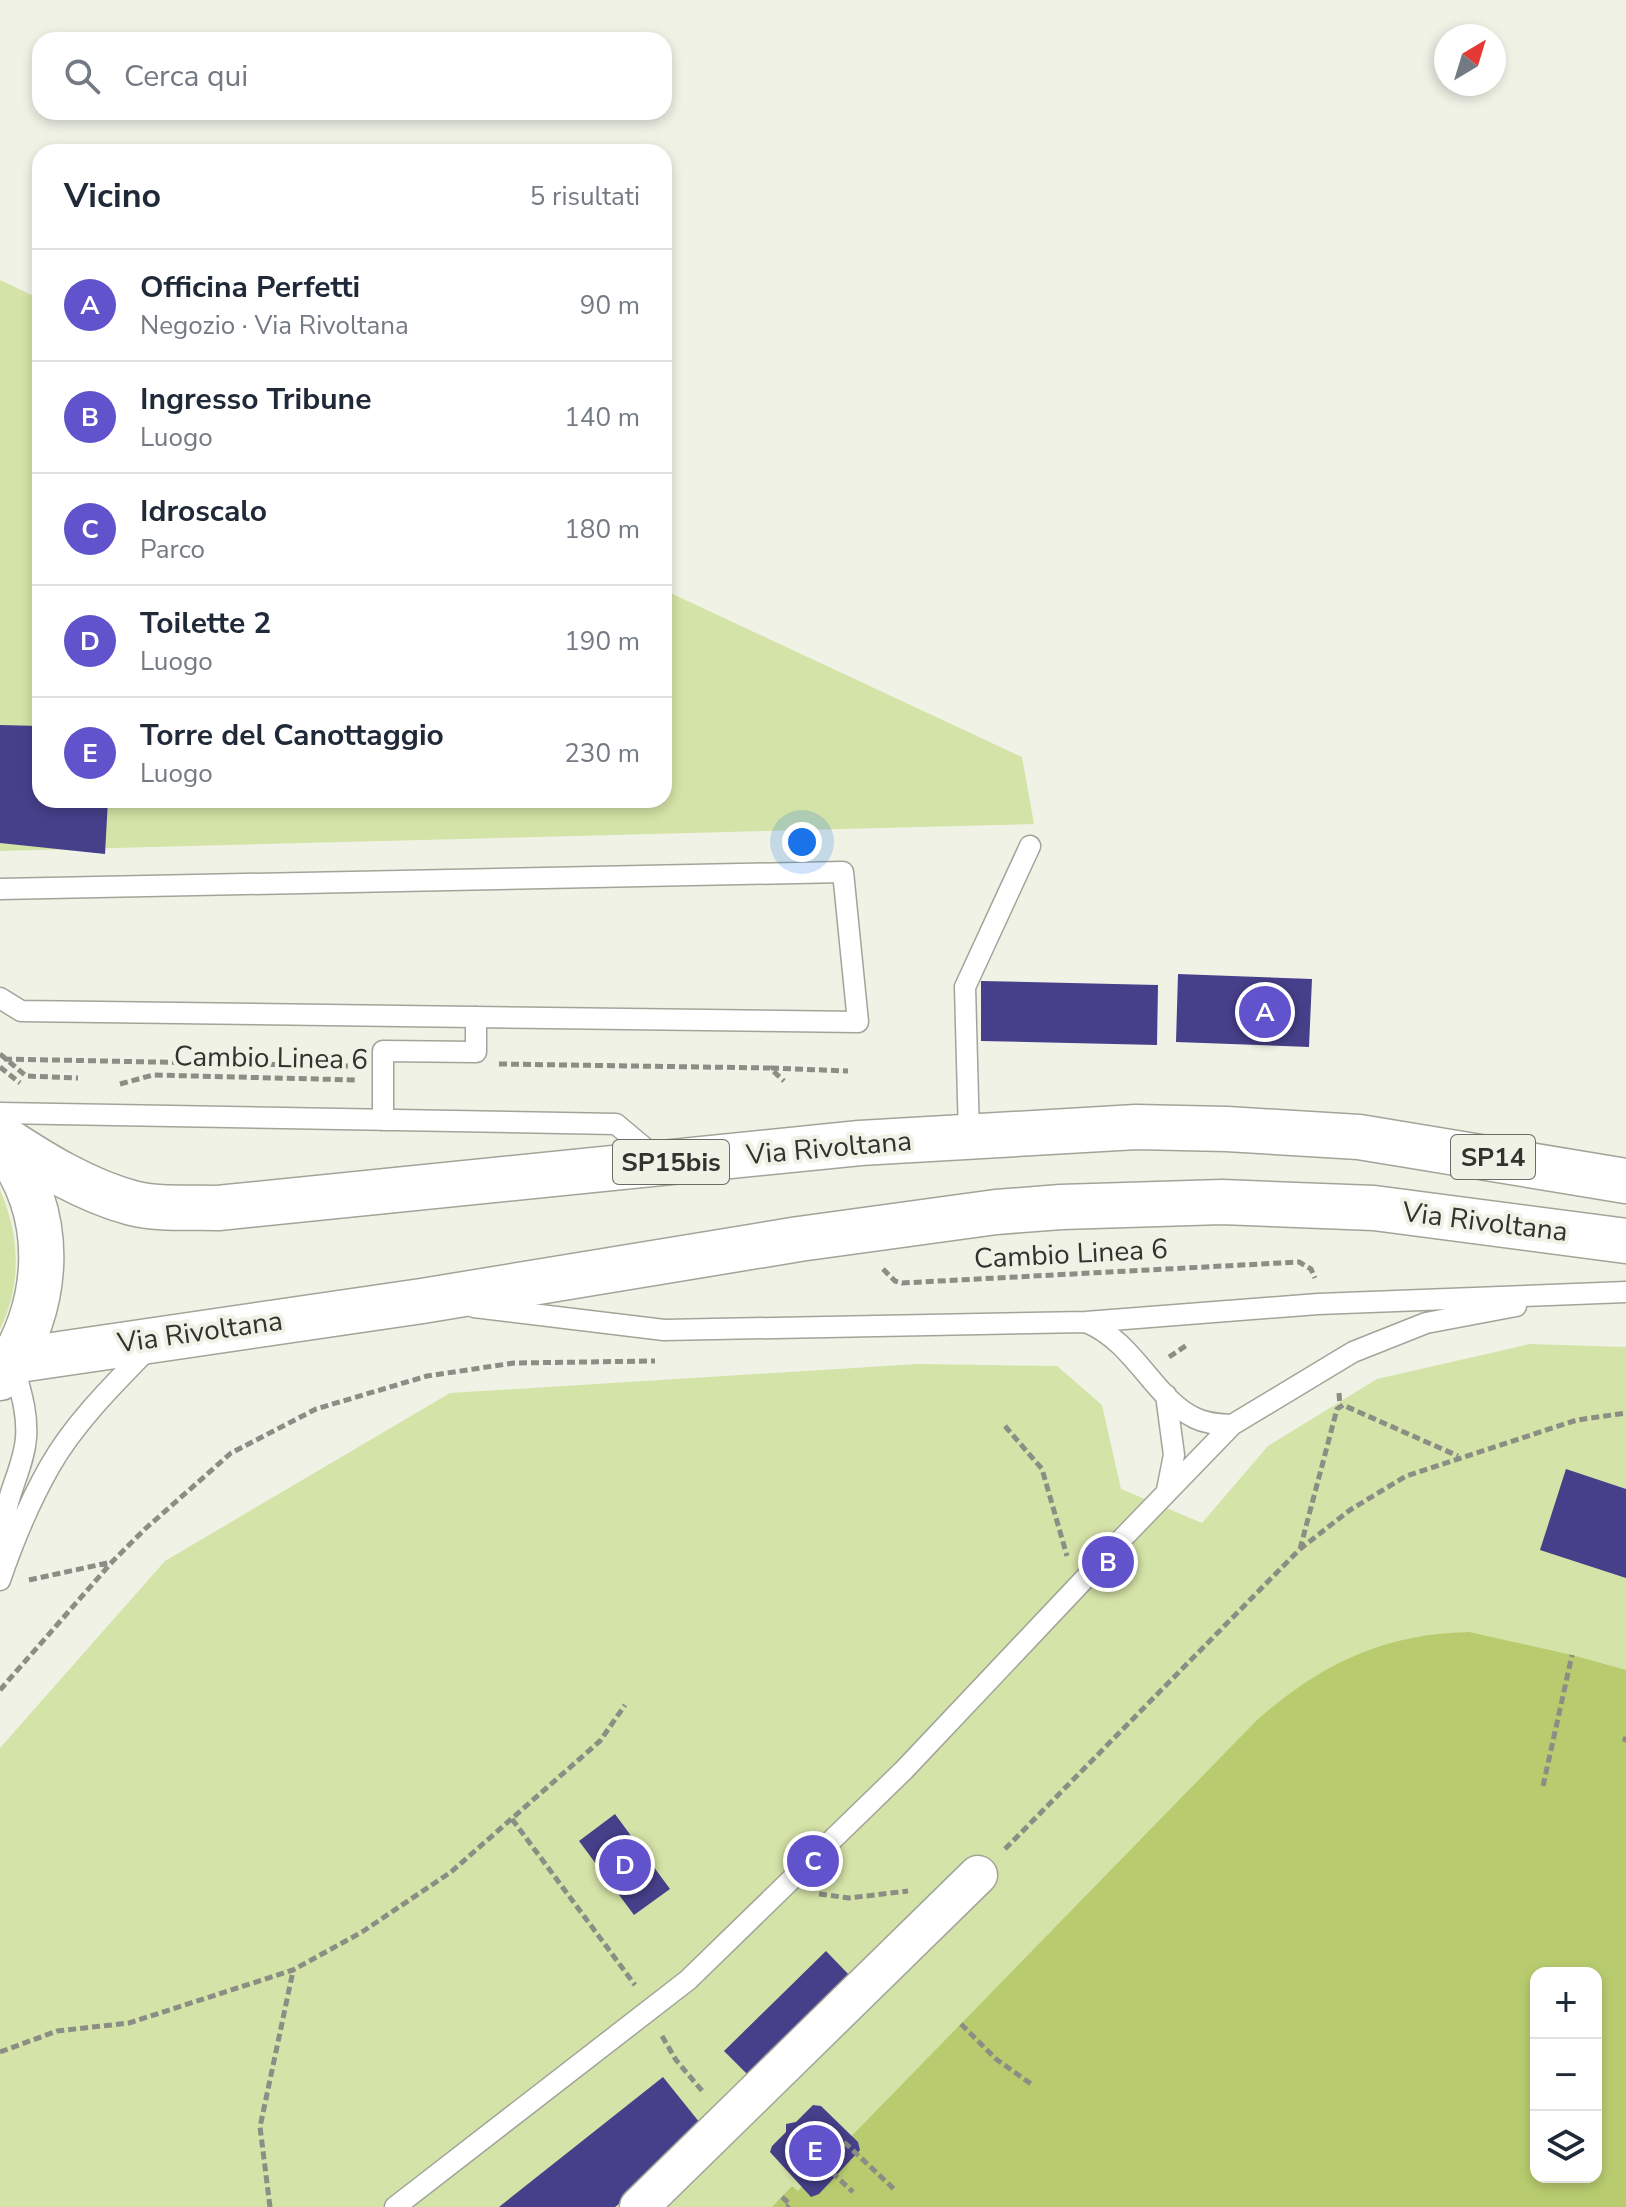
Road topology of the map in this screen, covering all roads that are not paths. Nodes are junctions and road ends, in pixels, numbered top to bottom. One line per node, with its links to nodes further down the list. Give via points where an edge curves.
1 (1030, 846): 8 (lane, via 965,987)
2 (0, 889): 4 (lane, via 843,872 858,1022)
3 (0, 998): 4 (lane, via 21,1011)
4 (476, 1017): 6 (lane, via 476,1052 383,1051)
5 (0, 1113): 6 (lane)
6 (383, 1120): 12 (lane, via 616,1124)
7 (0, 1136): 12 (main road, Via Rivoltana / SP15bis, via 43,1165 100,1191 134,1204 170,1207 218,1208)
8 (969, 1136): 9 (main road, Via Rivoltana / SP15bis, via 1136,1127); 12 (main road, Via Rivoltana / SP15bis)
9 (1359, 1137): 11 (main road, SP15bis, via 1480,1138); 13 (main road, Via Rivoltana / SP14)
10 (0, 1143): 20 (main road, via 32,1199 42,1260 32,1321)
11 (1626, 1156)
12 (663, 1163)
13 (1626, 1181)
14 (1626, 1241): 17 (main road, Via Rivoltana, via 1374,1208 1222,1202 1108,1205 996,1212 814,1237)
15 (1626, 1292): 16 (lane)
16 (1577, 1295): 18 (lane, via 1318,1304); 22 (lane, via 1426,1323 1353,1352)
17 (422, 1301): 18 (lane, via 664,1330); 19 (main road, Via Rivoltana)
18 (1086, 1322): 21 (lane, via 1106,1330)
19 (159, 1338): 20 (main road, Via Rivoltana); 25 (lane, via 62,1448)
20 (6, 1369): 25 (lane, via 25,1406 26,1421 22,1462 5,1513)
21 (1166, 1395): 22 (lane, via 1194,1418); 23 (lane, via 1174,1455)
22 (1232, 1425): 23 (lane)
23 (1167, 1490): 24 (lane)
24 (1116, 1545)
25 (9, 1555): 27 (lane)
26 (1092, 1571): 29 (lane, via 904,1770 688,1980)
27 (0, 1580)
28 (978, 1875): 30 (street)
29 (395, 2207)
30 (639, 2207)

